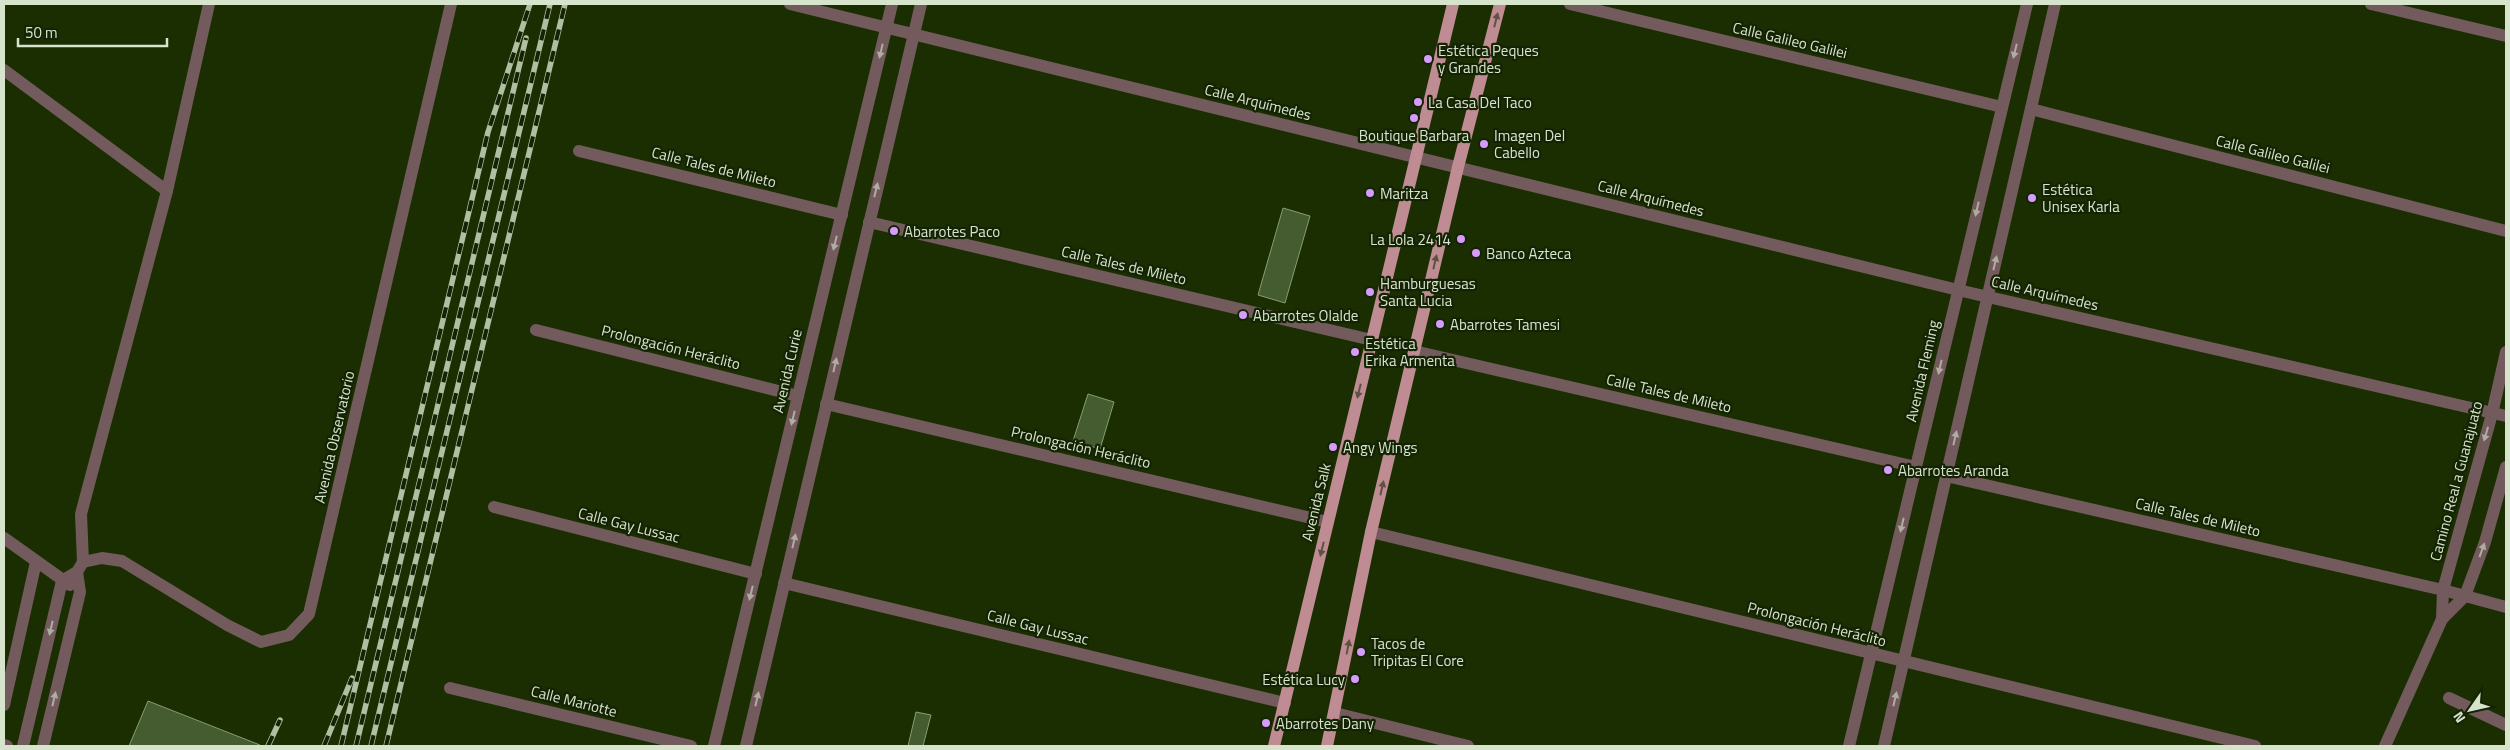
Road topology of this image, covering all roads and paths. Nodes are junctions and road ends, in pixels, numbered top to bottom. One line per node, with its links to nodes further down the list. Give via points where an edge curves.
1 (209, 4): 21 (street)
2 (451, 4): 43 (street, Avenida Observatorio, via 309,614 288,635 261,642 122,561 102,558)
3 (790, 4): 12 (street, Calle Arquímedes)
4 (892, 4): 12 (street, Avenida Curie)
5 (921, 4): 13 (street)
6 (1453, 4): 19 (main road, Avenida Salk)
7 (1500, 4): 20 (main road, one-way to 7)
8 (1570, 4): 16 (street, Calle Galileo Galilei)
9 (2027, 4): 16 (street, Avenida Fleming, one-way to 16)
10 (2055, 4): 17 (street)
11 (2371, 4): 14 (street)
12 (887, 26): 13 (street, Calle Arquímedes); 22 (street, Avenida Curie, one-way to 22)
13 (914, 33): 19 (street, Calle Arquímedes); 23 (street, one-way to 13)
14 (2506, 36)
15 (4, 70): 21 (street)
16 (2002, 107): 25 (street, Avenida Fleming, one-way to 25)
17 (2031, 109): 24 (street, Calle Galileo Galilei); 26 (street, one-way to 17)
18 (579, 151): 22 (street, Calle Tales de Mileto)
19 (1417, 158): 20 (street, Calle Arquímedes); 28 (main road, Avenida Salk)
20 (1458, 167): 25 (street, Calle Arquímedes); 29 (main road, one-way to 20)
21 (167, 190): 43 (street, via 81,514)
22 (842, 215): 31 (street, Avenida Curie, one-way to 31)
23 (869, 222): 28 (street, Calle Tales de Mileto); 32 (street, one-way to 23)
24 (2506, 231)
25 (1958, 290): 26 (street, Calle Arquímedes); 35 (street, Avenida Fleming, one-way to 35)
26 (1988, 296): 33 (street, Calle Arquímedes); 37 (street, one-way to 26)
27 (536, 330): 31 (street, Prolongación Heráclito)
28 (1372, 340): 39 (main road, Avenida Salk, one-way to 39)
29 (1414, 351): 35 (street, Calle Tales de Mileto); 40 (main road, one-way to 29)
30 (2506, 352): 33 (street, Camino Real a Guanajuato)
31 (798, 396): 44 (street, Avenida Curie, one-way to 44)
32 (826, 404): 39 (street, Prolongación Heráclito); 46 (street, one-way to 32)
33 (2492, 414): 34 (street, Calle Arquímedes); 47 (street, Camino Real a Guanajuato, one-way to 47)
34 (2506, 416)
35 (1916, 467): 52 (street, Avenida Fleming, one-way to 52)
36 (2506, 467): 49 (street, Camino Real a Guanajuato, one-way to 36, via 2485,542)
37 (1946, 476): 47 (street, Calle Tales de Mileto); 53 (street)
38 (494, 507): 44 (street, Calle Gay Lussac)
39 (1328, 522): 56 (main road, Avenida Salk, one-way to 56)
40 (1371, 532): 52 (street, Prolongación Heráclito); 58 (main road, one-way to 40)
41 (4, 538): 42 (street)
42 (36, 562): 45 (street); 57 (street)
43 (80, 567): 45 (street, Avenida Observatorio); 48 (street)
44 (756, 574): 63 (street, Avenida Curie, one-way to 63)
45 (62, 581): 48 (street); 60 (street, one-way to 60)
46 (784, 583): 56 (street, Calle Gay Lussac); 64 (street, one-way to 46)
47 (2443, 590): 49 (street, Calle Tales de Mileto); 51 (street, Camino Real a Guanajuato)
48 (80, 592): 61 (street, one-way to 48)
49 (2465, 596): 50 (street, Calle Tales de Mileto); 51 (street, Camino Real a Guanajuato)
50 (2506, 607)
51 (2442, 619): 71 (street, Camino Real a Guanajuato)
52 (1871, 654): 53 (street, Prolongación Heráclito); 68 (street, Avenida Fleming)
53 (1904, 662): 69 (street, one-way to 53); 70 (street, Prolongación Heráclito)
54 (450, 688): 62 (street, Calle Mariotte)
55 (2449, 698): 59 (street)
56 (1284, 704): 65 (main road, Avenida Salk)
57 (4, 705)
58 (1335, 713): 66 (main road); 67 (street)
59 (2506, 726)
60 (23, 746)
61 (43, 746)
62 (691, 746)
63 (714, 746)
64 (746, 746)
65 (1274, 746)
66 (1327, 746)
67 (1468, 746)
68 (1849, 746)
69 (1884, 746)
70 (2255, 746)
71 (2385, 746)

